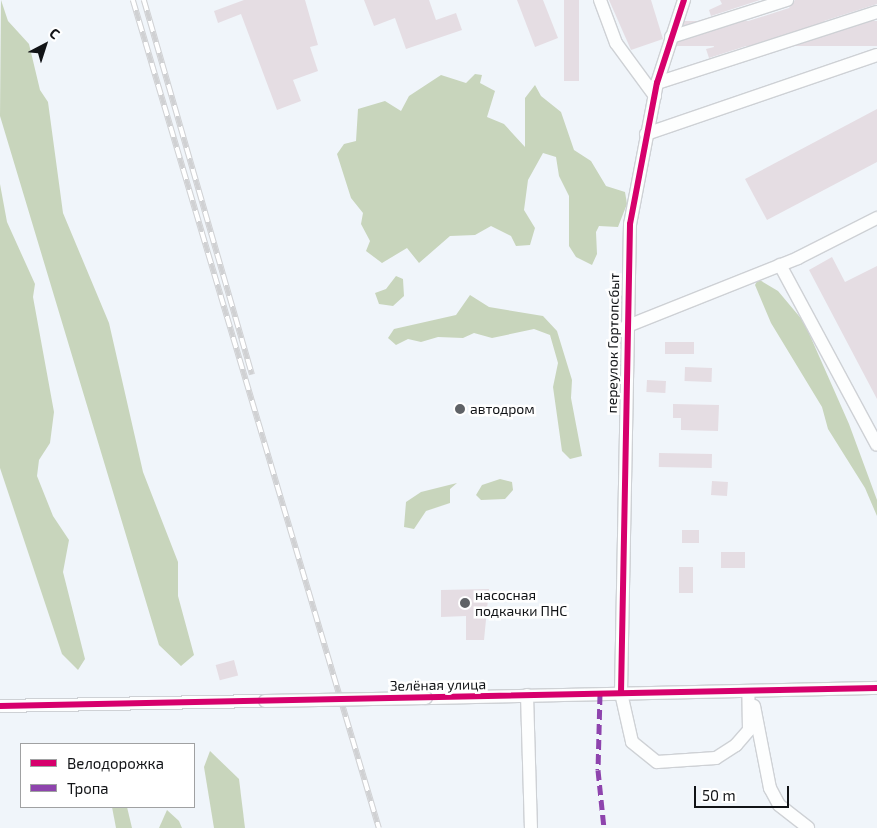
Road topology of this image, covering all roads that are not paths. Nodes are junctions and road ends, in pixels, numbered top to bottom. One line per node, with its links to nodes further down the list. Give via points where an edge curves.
1 (600, 0): 7 (street, via 616,43)
2 (684, 0): 5 (street, переулок Гортопсбыт)
3 (787, 0): 5 (street)
4 (877, 12): 7 (street)
5 (672, 37): 7 (street, переулок Гортопсбыт)
6 (877, 56): 8 (street)
7 (656, 90): 8 (street, переулок Гортопсбыт)
8 (646, 134): 11 (street, переулок Гортопсбыт, via 630,224)
9 (877, 218): 10 (street)
10 (780, 265): 11 (street); 12 (street)
11 (625, 327): 15 (street, переулок Гортопсбыт)
12 (877, 445)
13 (877, 688): 14 (street, Зелёная улица)
14 (748, 691): 15 (street, Зелёная улица); 15 (street, переулок Гортопсбыт, via 749,730 736,745 716,758 657,762 632,742); 19 (street, via 757,713 762,762 770,788 779,805)
15 (620, 693): 16 (street, Зелёная улица)
16 (528, 695): 17 (street, Зелёная улица, bridge); 18 (street)
17 (0, 706)
18 (531, 828)
19 (808, 828)

